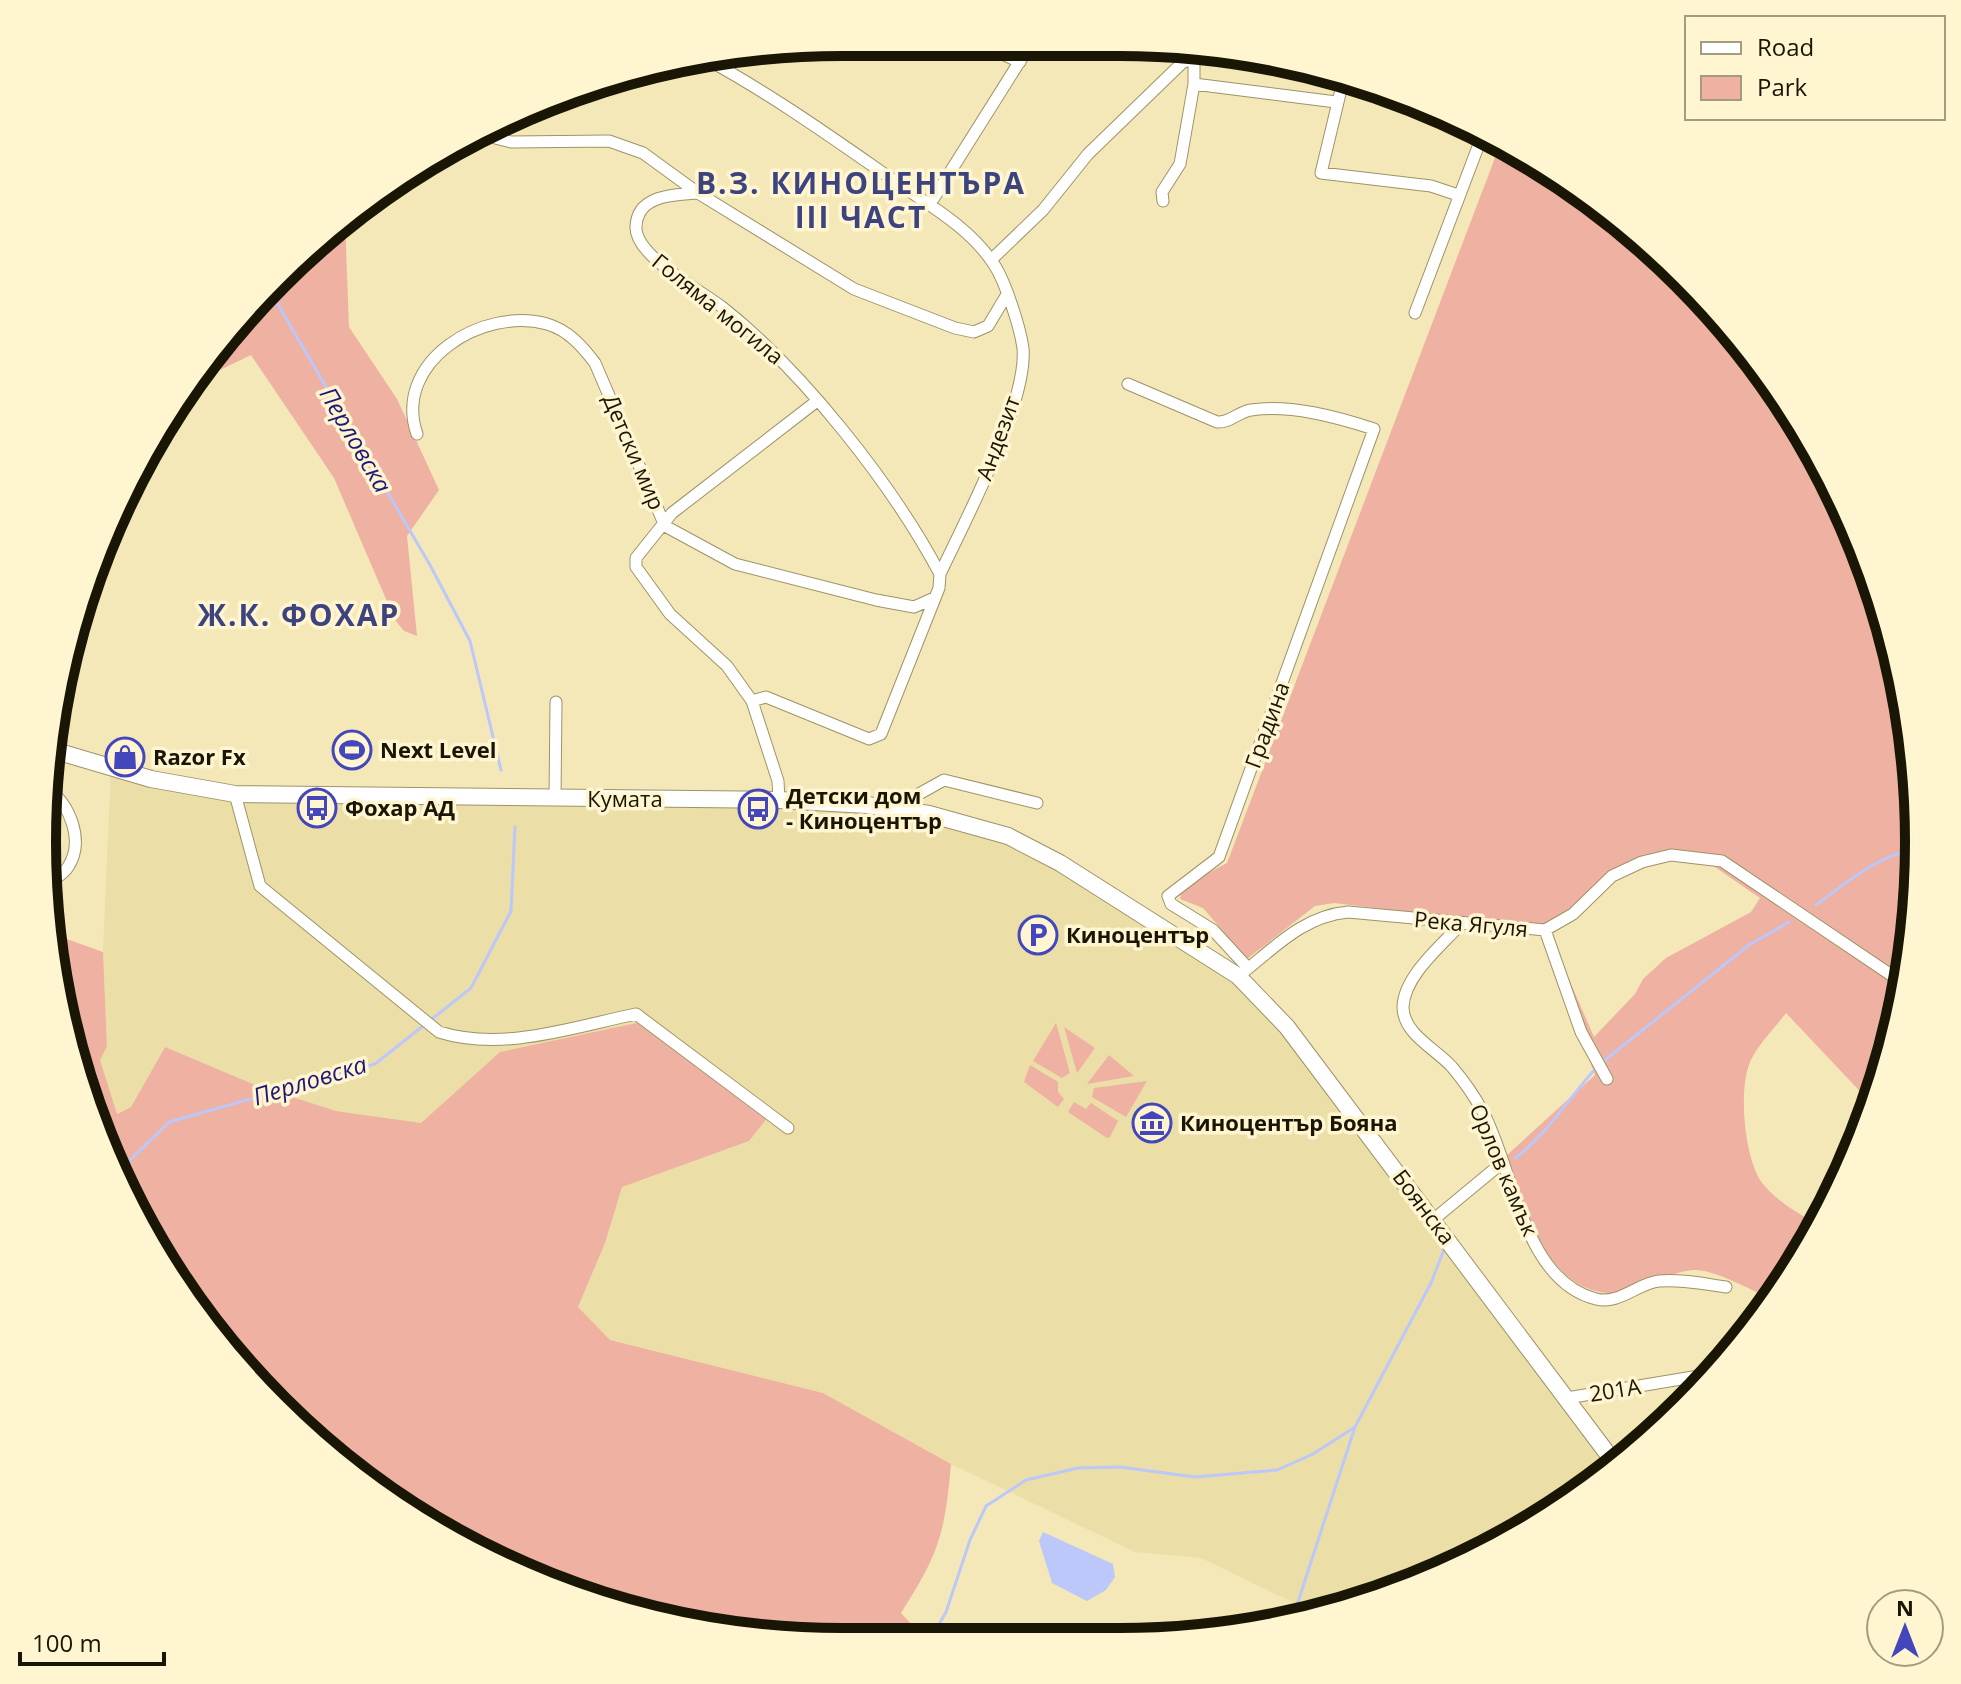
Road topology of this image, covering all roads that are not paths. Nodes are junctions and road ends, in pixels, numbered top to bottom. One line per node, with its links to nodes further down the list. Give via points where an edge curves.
1 (1007, 56): 5 (street)
2 (1024, 56): 5 (street)
3 (1188, 60): 16 (street, via 1088,154 1043,210)
4 (1196, 60): 7 (street)
5 (1020, 62): 15 (street)
6 (718, 66): 15 (street, via 860,153)
7 (1194, 84): 9 (street); 14 (street, via 1180,164 1162,192)
8 (1340, 88): 9 (street)
9 (1336, 102): 13 (street, via 1321,173 1431,186)
10 (495, 137): 12 (street, via 511,142 609,141 643,153)
11 (1479, 143): 13 (street)
12 (698, 193): 17 (street, via 854,289 955,328 974,332 988,326); 20 (street, Голяма могила, via 656,197 642,210 636,227 641,246 792,368)
13 (1458, 195): 18 (street)
14 (1163, 201)
15 (930, 204): 16 (street)
16 (991, 260): 17 (street)
17 (1006, 295): 23 (street, Андезит, via 1023,348 1021,372 995,456)
18 (1415, 313)
19 (1128, 384): 38 (street, Градина, via 1217,422 1253,409 1337,418 1374,429 1219,857 1168,896 1171,904 1213,930)
20 (817, 401): 22 (street, via 672,513); 23 (street, Голяма могила, via 885,487)
21 (417, 434): 22 (street, Детски мир, via 410,413 412,398 425,368 446,345 477,329 546,324 578,342 595,363)
22 (665, 526): 24 (street, via 735,564 914,607); 25 (street, Детски мир, via 639,551 636,567 670,614 727,666)
23 (940, 574): 24 (street)
24 (932, 599): 25 (street, via 881,734 869,739 766,697)
25 (752, 701): 31 (street, Детски мир, via 778,781)
26 (556, 702): 30 (street)
27 (62, 753): 28 (main road, Кумата, via 151,779)
28 (235, 794): 30 (main road, Кумата); 41 (street, via 260,886 439,1032 462,1039 520,1038 636,1014)
29 (58, 798): 34 (street, via 68,808 74,827 74,852 68,868)
30 (555, 799): 31 (main road, Кумата)
31 (779, 800): 33 (main road, Кумата)
32 (1037, 803): 33 (street, via 944,780 917,795)
33 (907, 810): 37 (main road, Кумата, via 1008,836 1060,863)
34 (57, 876)
35 (1461, 924): 36 (street, Река Ягуля); 38 (street, Река Ягуля, via 1328,914 1313,919); 42 (street, Орлов камък, via 1405,993 1403,1011 1416,1035 1451,1066 1483,1112)
36 (1545, 930): 39 (street, Река Ягуля, via 1573,914 1612,876 1642,862 1671,855 1722,861); 40 (street, via 1581,1032)
37 (1175, 938): 38 (main road, Боянска)
38 (1243, 972): 43 (main road, Боянска)
39 (1893, 976)
40 (1607, 1079)
41 (788, 1128)
42 (1503, 1162): 43 (street); 44 (street, Орлов камък, via 1534,1240 1557,1274 1573,1287 1596,1299 1613,1299 1656,1281)
43 (1433, 1220): 46 (main road, Боянска)
44 (1726, 1287)
45 (1695, 1377): 46 (street, 201А)
46 (1567, 1398): 47 (main road, Боянска)
47 (1611, 1454)

